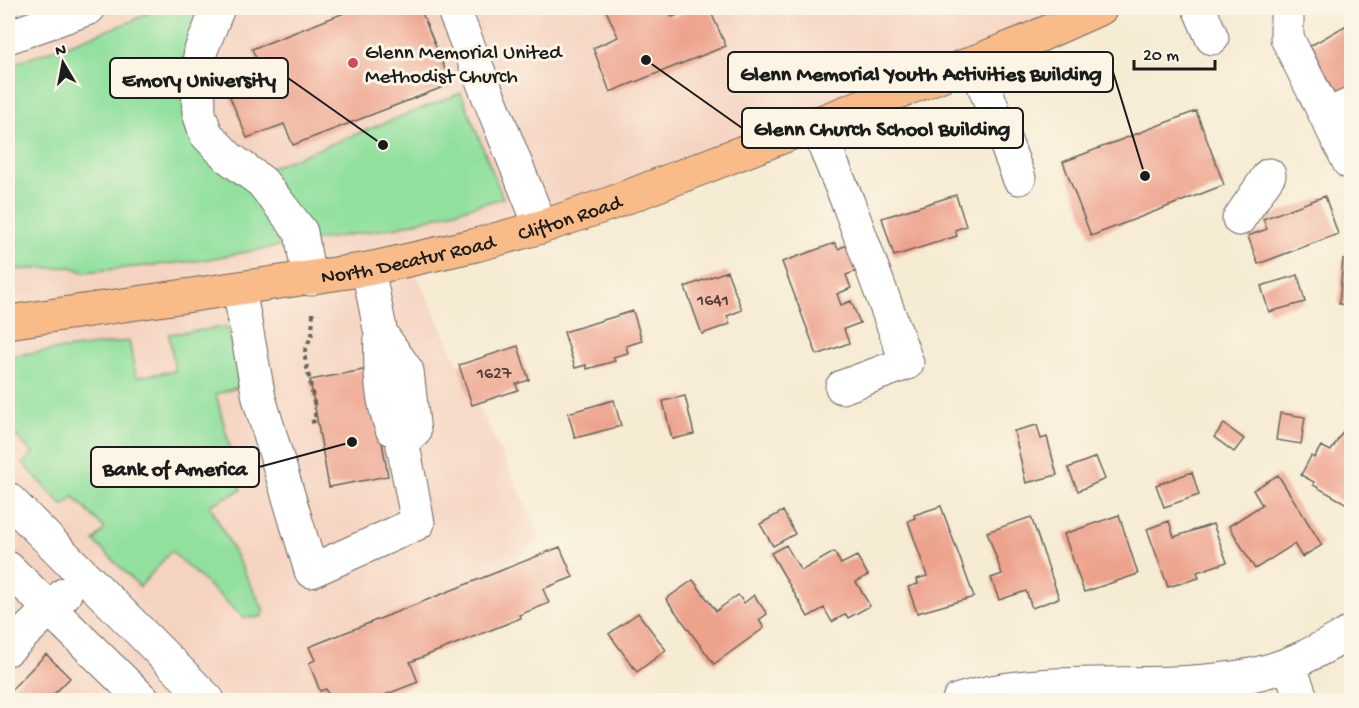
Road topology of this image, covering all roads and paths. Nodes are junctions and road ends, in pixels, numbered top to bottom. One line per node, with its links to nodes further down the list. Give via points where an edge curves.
1 (89, 8): 7 (street)
2 (218, 8): 17 (street, via 201,50 198,69 199,113 206,134 228,157 262,182 301,232)
3 (453, 8): 15 (street)
4 (1101, 8): 9 (main road)
5 (1200, 8): 8 (street)
6 (1287, 8): 11 (street, via 1287,38)
7 (8, 37)
8 (1212, 38)
9 (975, 62): 10 (main road, Clifton Road); 13 (street)
10 (815, 123): 15 (main road, Clifton Road); 22 (street, via 907,363)
11 (1344, 130)
12 (1269, 175): 14 (street)
13 (1019, 178)
14 (1239, 219)
15 (541, 227): 16 (main road, Clifton Road)
16 (368, 269): 17 (main road, Clifton Road); 21 (street)
17 (309, 279): 18 (main road, North Decatur Road)
18 (239, 289): 20 (main road); 26 (street, via 259,398 311,571)
19 (313, 313): 23 (path, via 312,334 304,353 315,407 316,421)
20 (12, 315)
21 (381, 334): 24 (street); 24 (street, via 379,378 384,406); 26 (street, via 407,371)
22 (842, 387)
23 (311, 422)
24 (408, 472): 26 (street)
25 (8, 499): 27 (street)
26 (418, 523)
27 (37, 529): 28 (street); 30 (street)
28 (8, 558)
29 (8, 568): 31 (street)
30 (84, 576): 31 (street); 34 (street)
31 (29, 628): 35 (street)
32 (1352, 632): 33 (street)
33 (1289, 665): 36 (street, via 1221,679 1035,687); 37 (street)
34 (197, 697)
35 (143, 700)
36 (959, 700)
37 (1302, 700)

